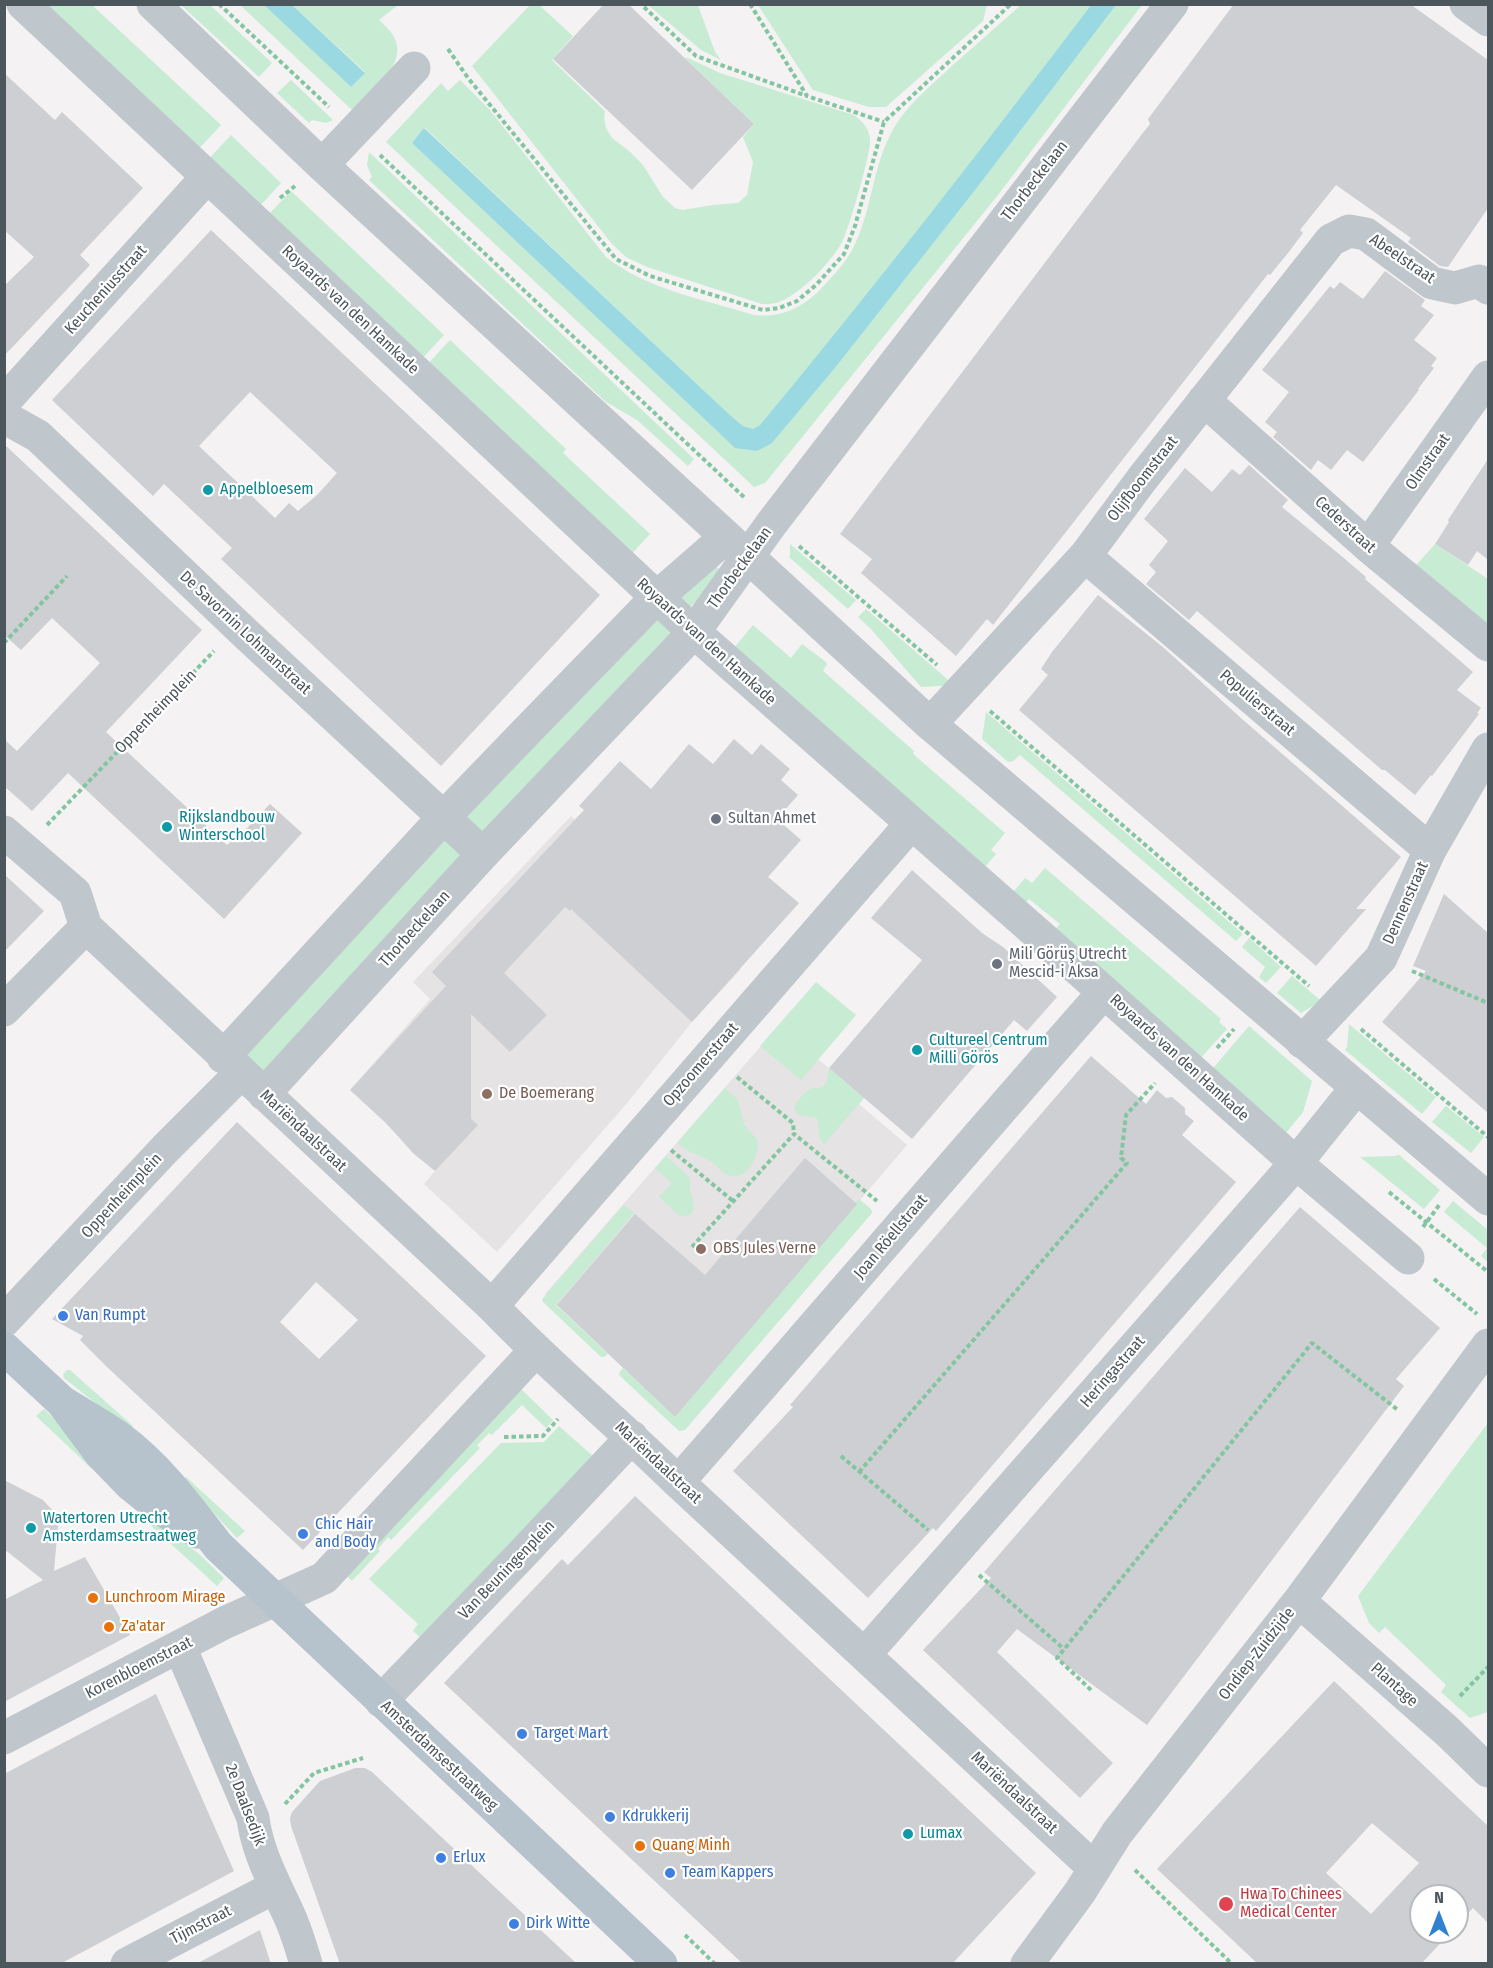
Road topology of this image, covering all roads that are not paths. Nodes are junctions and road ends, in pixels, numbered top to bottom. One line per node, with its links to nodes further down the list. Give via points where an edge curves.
1 (23, 4): 8 (street, Royaards van den Hamkade)
2 (153, 4): 7 (street)
3 (1172, 4): 15 (street, Thorbeckelaan, via 772,523)
4 (1466, 4): 5 (street)
5 (1488, 21)
6 (414, 68): 7 (street)
7 (322, 165): 15 (street)
8 (207, 177): 13 (street, Keucheniusstraat); 18 (street, Royaards van den Hamkade)
9 (1349, 231): 10 (street, Abeelstraat, via 1366,234 1432,283 1455,288); 12 (street, Olijfboomstraat, via 1331,240)
10 (1485, 279)
11 (1488, 377): 16 (street, Olmstraat)
12 (1204, 400): 16 (street, Cederstraat); 17 (street, Olijfboomstraat)
13 (4, 402)
14 (4, 417): 23 (street, De Savornin Lohmanstraat, via 39,436)
15 (736, 546): 18 (street, Thorbeckelaan); 19 (street, Thorbeckelaan); 21 (street)
16 (1368, 546): 20 (street, Cederstraat)
17 (1084, 556): 21 (street, Olijfboomstraat); 26 (street, Populierstraat)
18 (656, 598): 19 (street, Royaards van den Hamkade); 23 (street, Thorbeckelaan)
19 (694, 632): 24 (street, Royaards van den Hamkade); 27 (street, Thorbeckelaan)
20 (1488, 645)
21 (930, 724): 31 (street)
22 (1488, 749): 26 (street, Dennenstraat)
23 (443, 818): 27 (street, De Savornin Lohmanstraat); 32 (street, Thorbeckelaan)
24 (911, 824): 29 (street, Royaards van den Hamkade); 37 (street, Opzoomerstraat)
25 (14, 840): 28 (street, via 75,893)
26 (1430, 850): 31 (street, Dennenstraat, via 1381,958)
27 (483, 855): 32 (street, Thorbeckelaan)
28 (86, 927): 30 (street); 32 (street, Mariëndaalstraat)
29 (1104, 992): 34 (street, Royaards van den Hamkade); 43 (street, Joan Röellstraat)
30 (4, 1010)
31 (1302, 1042): 33 (street)
32 (243, 1074): 37 (street, Mariëndaalstraat); 38 (street, Oppenheimplein, via 165,1149)
33 (1357, 1087): 34 (street, Heringastraat); 35 (street)
34 (1296, 1163): 36 (street, Royaards van den Hamkade); 47 (street, Heringastraat)
35 (1488, 1199)
36 (1408, 1258)
37 (492, 1306): 41 (street, Mariëndaalstraat)
38 (4, 1321)
39 (1484, 1330): 45 (street, Ondiep-Zuidzijde, via 1425,1431)
40 (4, 1348): 44 (main road, Amsterdamsestraatweg, via 62,1402 100,1453 130,1484 218,1546)
41 (535, 1351): 42 (street, Mariëndaalstraat); 44 (street, via 324,1578)
42 (632, 1437): 43 (street, Mariëndaalstraat); 48 (street, Van Beuningenplein)
43 (678, 1482): 47 (street, Mariëndaalstraat)
44 (275, 1601): 46 (street, Korenbloemstraat); 48 (main road, Amsterdamsestraatweg)
45 (1299, 1601): 50 (street, Plantage); 51 (street, Ondiep-Zuidzijde)
46 (180, 1647): 49 (street, Korenbloemstraat); 52 (street, 2e Daalsedijk, via 253,1818)
47 (865, 1654): 51 (street, Mariëndaalstraat)
48 (381, 1701): 55 (main road, Amsterdamsestraatweg)
49 (4, 1738)
50 (1488, 1771)
51 (1101, 1856): 56 (street, Ondiep-Zuidzijde, via 1080,1892)
52 (275, 1887): 53 (street, Tijmstraat); 54 (street, 2e Daalsedijk, via 290,1916)
53 (127, 1964)
54 (306, 1964)
55 (661, 1964)
56 (1027, 1964)

